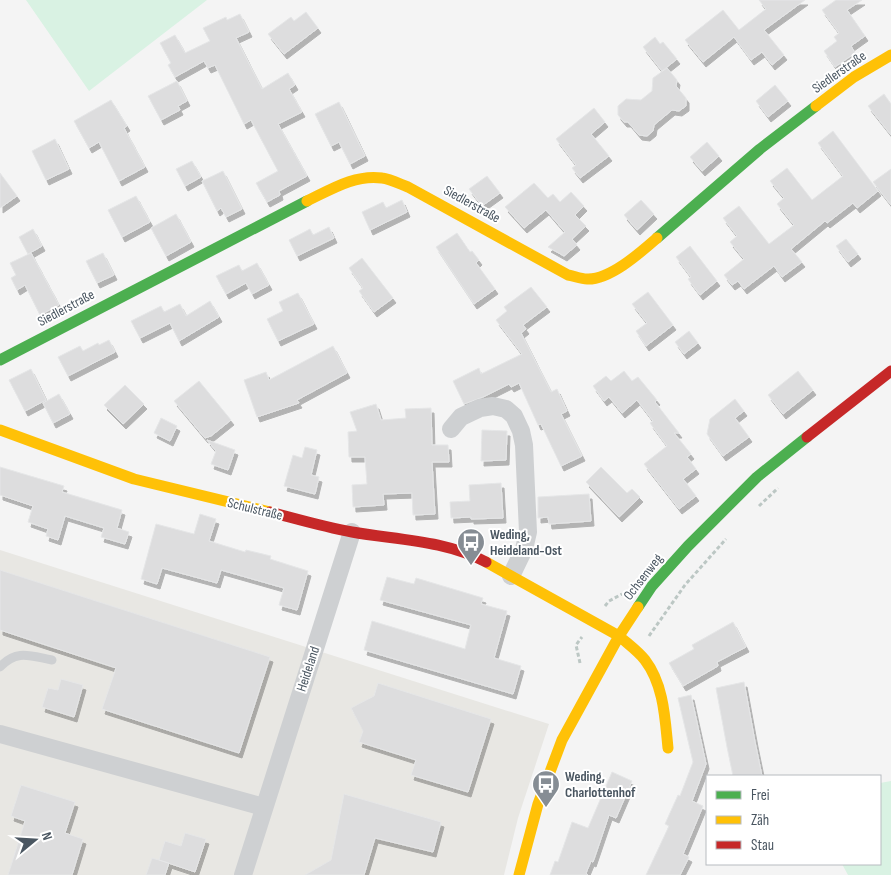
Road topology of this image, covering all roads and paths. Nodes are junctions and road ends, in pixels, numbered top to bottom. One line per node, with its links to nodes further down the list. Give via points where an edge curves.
1 (891, 54): 2 (street, Siedlerstraße, via 854,77 760,149 630,261 601,276 588,279 568,275 408,187 383,178 362,177 258,225)
2 (0, 360)
3 (891, 370): 11 (street, Ochsenweg, via 758,477 728,506 652,586)
4 (451, 429): 10 (street, via 462,417 493,406 506,409 514,416 521,431 528,532)
5 (0, 430): 8 (street, Schulstraße, via 134,479)
6 (779, 487): 7 (path)
7 (758, 506)
8 (352, 532): 10 (street, Schulstraße, via 450,548); 17 (street, Heideland)
9 (731, 534): 12 (path, via 685,584)
10 (512, 576): 11 (street, Schulstraße)
11 (619, 636): 12 (street, Schulstraße); 19 (street, Ochsenweg, via 562,740 538,804)
12 (638, 652): 16 (street, Schulstraße, via 656,682 663,706)
13 (52, 660): 14 (lane, via 20,654)
14 (0, 667)
15 (0, 734): 17 (street)
16 (668, 748)
17 (264, 807): 18 (street, Heideland)
18 (243, 875)
19 (519, 875)

